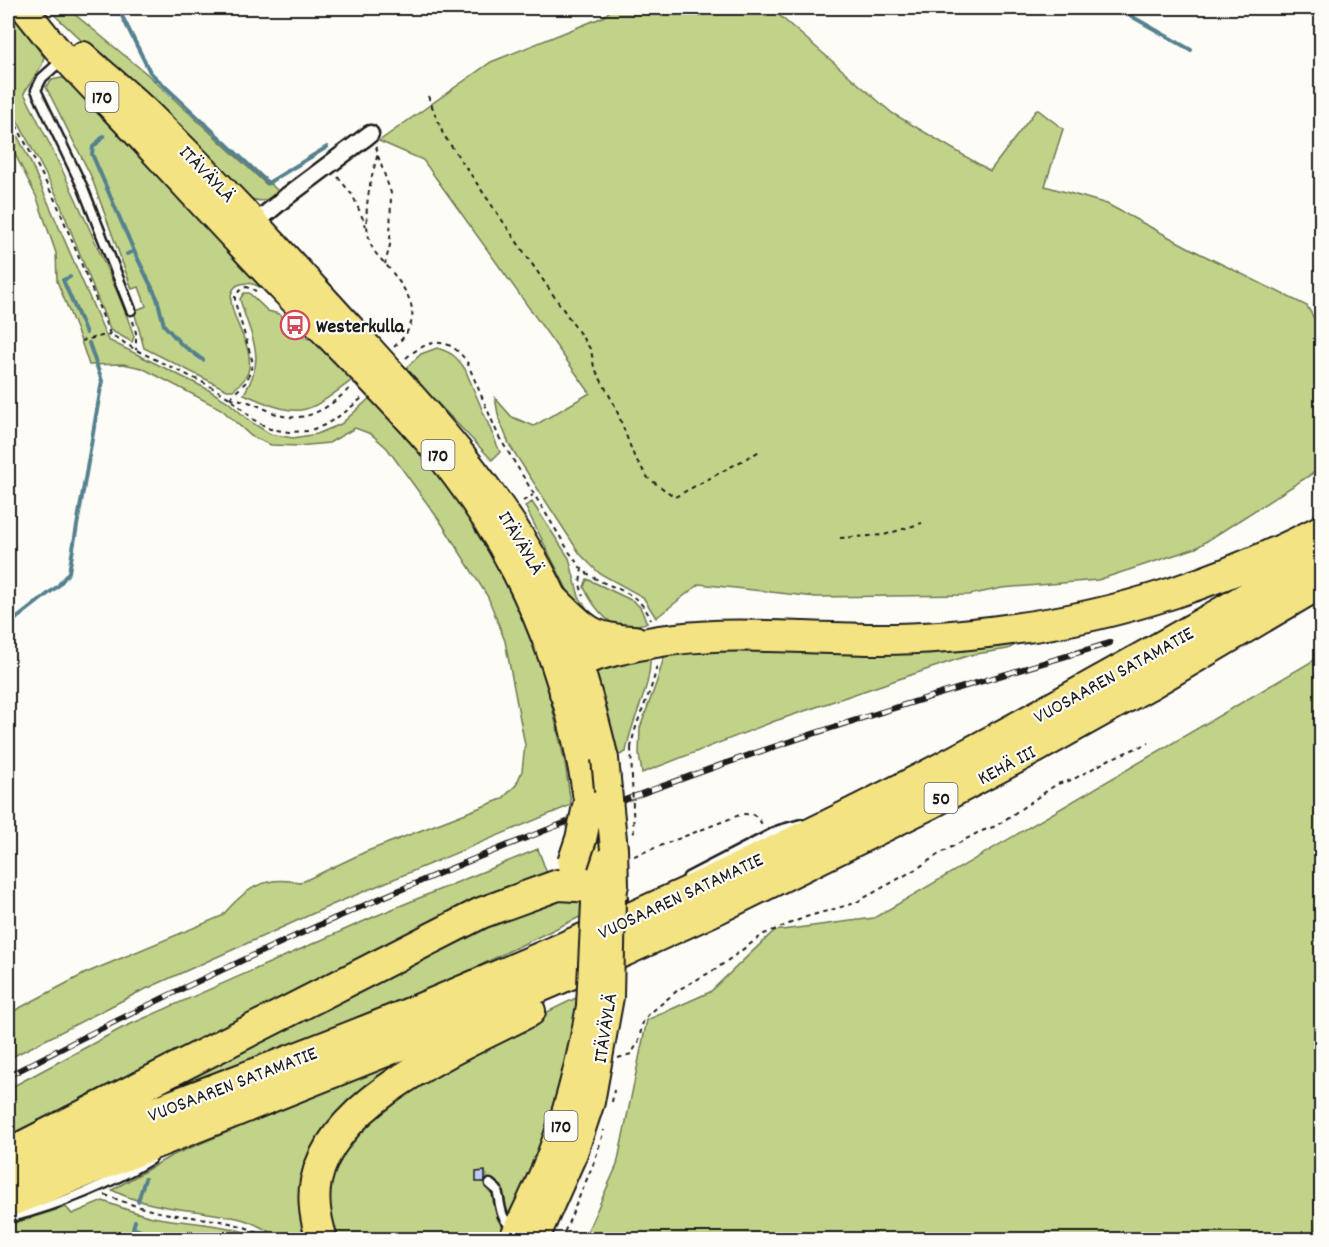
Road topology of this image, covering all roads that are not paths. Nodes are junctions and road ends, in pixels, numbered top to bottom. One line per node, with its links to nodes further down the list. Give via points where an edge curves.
1 (24, 8): 3 (main road, ITÄVÄYLÄ / 170)
2 (31, 8): 5 (main road, ITÄVÄYLÄ / 170, via 153,118)
3 (64, 58): 6 (main road, ITÄVÄYLÄ / 170); 7 (lane, via 42,78 36,90 83,188)
4 (370, 134): 5 (street)
5 (255, 222): 6 (street); 11 (main road, ITÄVÄYLÄ / 170, via 478,472 515,527)
6 (236, 240): 14 (main road, ITÄVÄYLÄ / 170, via 330,336 467,493 519,580 541,626)
7 (131, 310)
8 (1322, 530): 12 (highway, via 1233,571 1169,594 1087,616 1013,629 885,639 705,635)
9 (1322, 552): 16 (highway, VUOSAAREN SATAMATIE, via 1158,650)
10 (1322, 582): 23 (highway, KEHÄ III / 50, via 1008,763 783,877)
11 (554, 600): 12 (highway, via 593,634 610,640); 13 (main road, ITÄVÄYLÄ / 170)
12 (652, 640): 13 (highway)
13 (578, 663): 14 (highway); 15 (main road, ITÄVÄYLÄ / 170, via 595,716)
14 (565, 693): 15 (main road, ITÄVÄYLÄ / 170)
15 (594, 763): 17 (main road, ITÄVÄYLÄ / 170); 20 (main road, ITÄVÄYLÄ / 170, bridge)
16 (882, 799): 18 (lane); 23 (highway, VUOSAAREN SATAMATIE)
17 (588, 806): 20 (highway, bridge, via 581,839)
18 (825, 816)
19 (813, 820): 21 (lane, via 779,830)
20 (601, 858): 23 (highway); 23 (main road, ITÄVÄYLÄ / 170, via 615,885); 26 (highway, via 481,913)
21 (680, 882)
22 (662, 894): 23 (lane)
23 (604, 915): 24 (highway, VUOSAAREN SATAMATIE, via 448,1026); 28 (highway, VUOSAAREN SATAMATIE, via 412,1012); 32 (main road, ITÄVÄYLÄ / 170, bridge, via 600,1001); 33 (highway, via 569,991 394,1085 360,1109 336,1136 316,1178 314,1206)
24 (188, 1129): 25 (lane); 30 (highway, VUOSAAREN SATAMATIE)
25 (164, 1149)
26 (8, 1154)
27 (157, 1156): 31 (lane, via 123,1176)
28 (8, 1173)
29 (490, 1184): 32 (lane, via 497,1190 502,1219)
30 (8, 1202)
31 (8, 1218)
32 (521, 1236)
33 (322, 1239)

